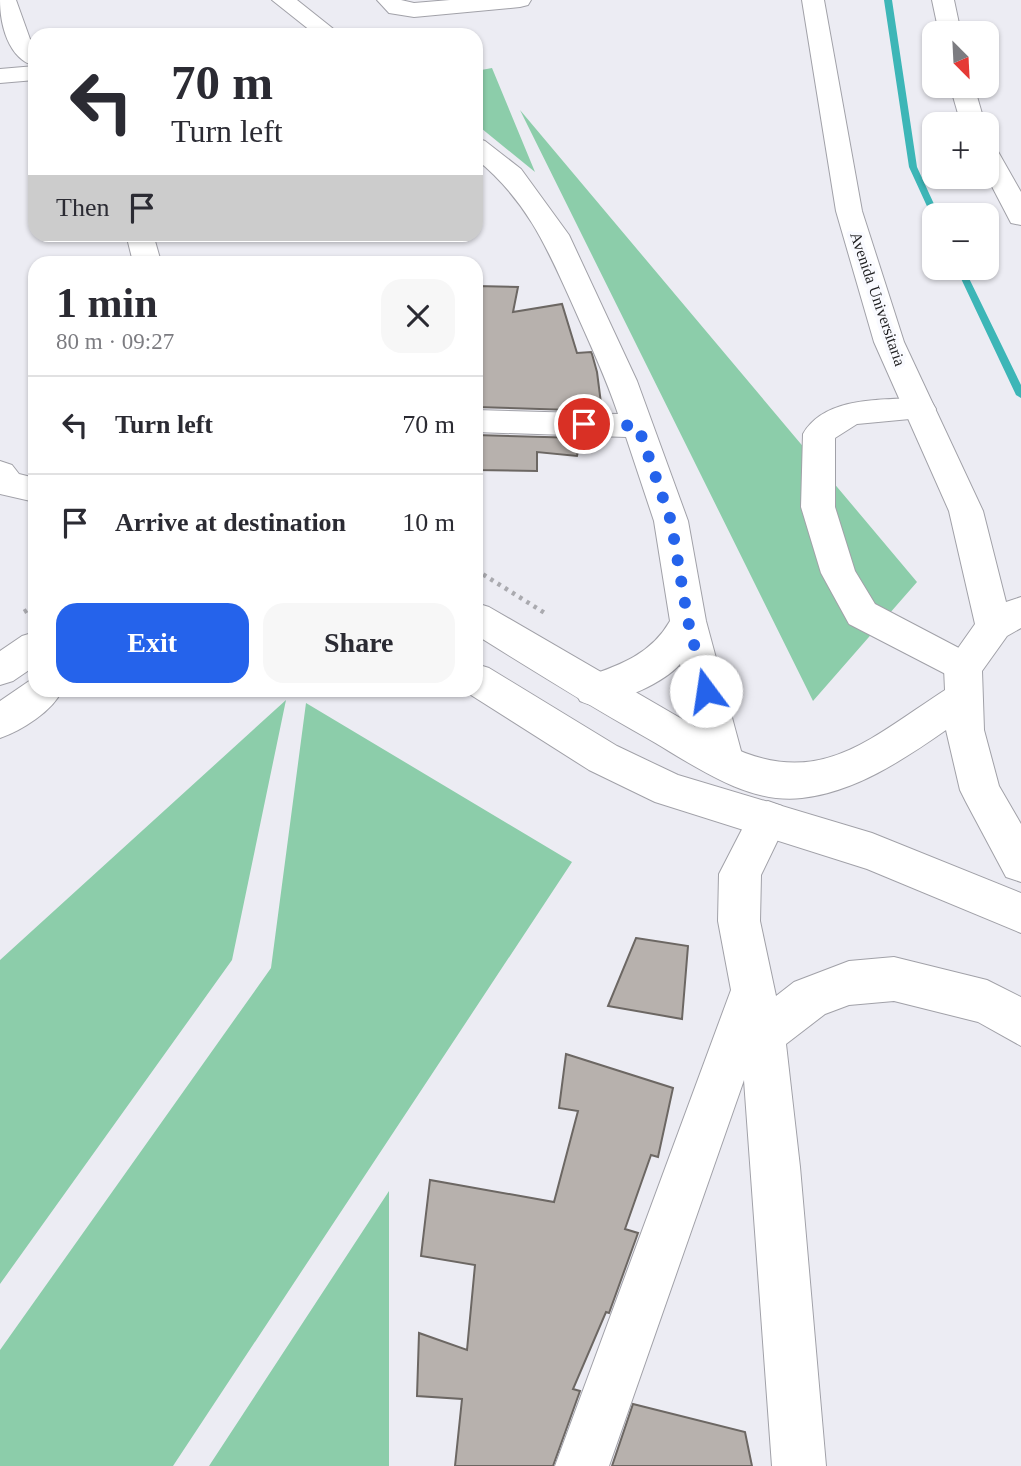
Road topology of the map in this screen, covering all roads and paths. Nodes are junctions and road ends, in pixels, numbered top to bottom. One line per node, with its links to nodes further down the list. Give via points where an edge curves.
1 (5, 0): 9 (main road, via 19,41)
2 (283, 0): 8 (main road)
3 (388, 0): 4 (main road, via 397,8 414,10)
4 (520, 0)
5 (813, 0): 15 (main road, Avenida Universitaria, via 849,211 889,342)
6 (943, 0): 7 (main road)
7 (947, 21)
8 (321, 28)
9 (28, 51)
10 (28, 74): 11 (main road)
11 (0, 76)
12 (483, 152): 17 (main road, via 512,175 555,235)
13 (999, 174): 14 (main road)
14 (1019, 210)
15 (920, 409): 20 (main road, Avenida Universitaria); 26 (main road, via 846,415 830,422 819,434 818,507 838,573 862,614)
16 (483, 421): 17 (main road)
17 (638, 426): 22 (main road, via 671,521)
18 (0, 473): 19 (main road, via 8,484)
19 (28, 488)
20 (1007, 619): 26 (main road)
21 (483, 621): 27 (main road)
22 (688, 621): 27 (main road, via 670,652 635,675); 30 (main road)
23 (28, 652): 24 (main road)
24 (0, 670)
25 (483, 683): 31 (main road, via 603,758 669,790)
26 (964, 683): 30 (main road, via 872,757 827,774 800,781 760,776); 32 (main road, via 965,730 981,790)
27 (593, 690): 30 (main road)
28 (34, 697): 29 (main road)
29 (0, 722)
30 (724, 762)
31 (768, 819): 33 (main road, via 872,852); 34 (main road, via 740,874 738,921)
32 (1021, 863)
33 (1021, 913)
34 (757, 1014): 35 (main road, via 849,983 894,979 987,1002); 36 (main road); 37 (main road, via 776,1167)
35 (1021, 1023)
36 (582, 1466)
37 (799, 1466)

